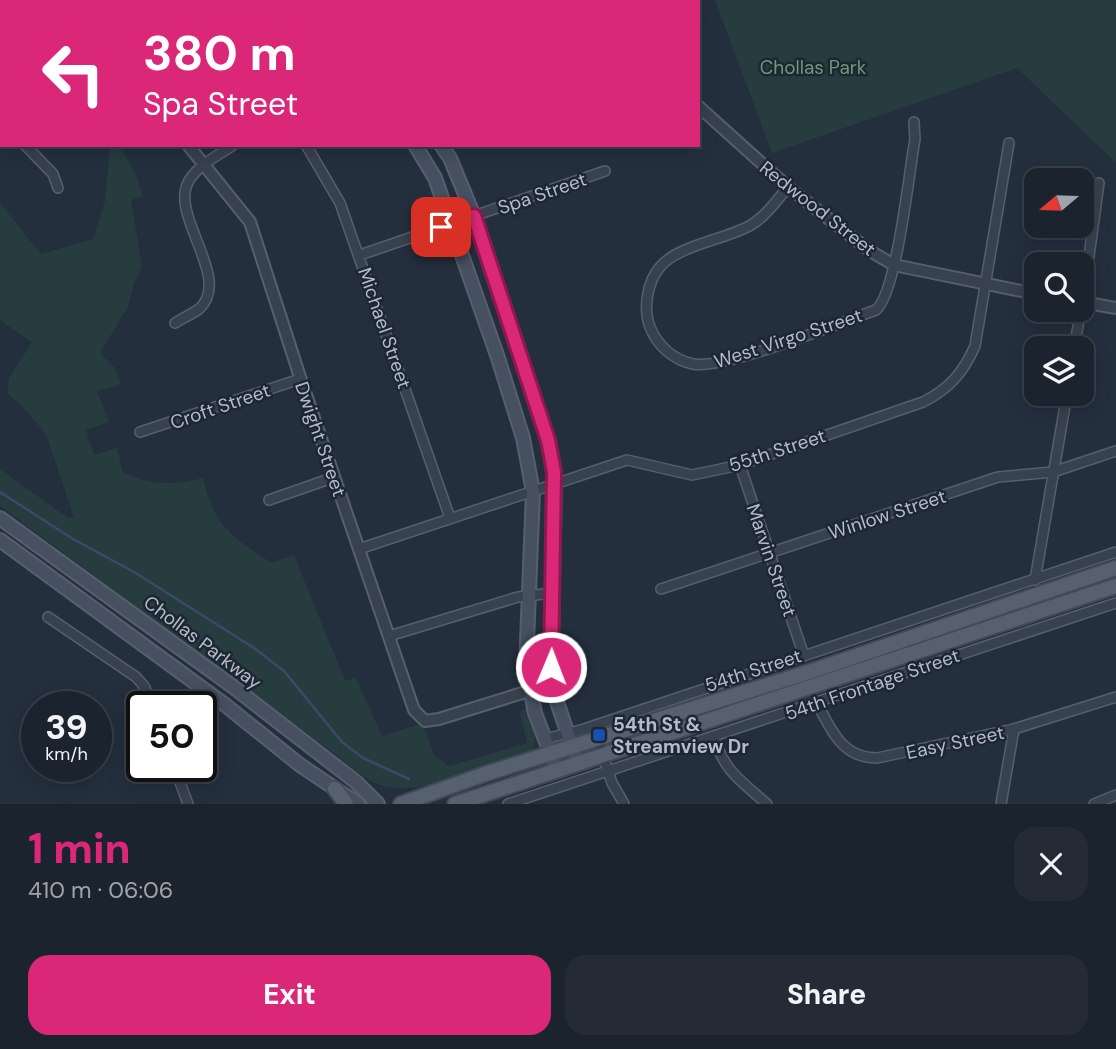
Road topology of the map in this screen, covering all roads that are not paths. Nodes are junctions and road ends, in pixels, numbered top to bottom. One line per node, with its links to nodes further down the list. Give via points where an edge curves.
1 (700, 108): 13 (street, Redwood Street)
2 (914, 122): 19 (street, West Virgo Street)
3 (1009, 143): 20 (street, 55th Street)
4 (28, 147): 14 (street, via 53,174)
5 (190, 147): 10 (street, Dwight Street)
6 (230, 147): 10 (street)
7 (307, 147): 18 (street, Michael Street, via 340,203)
8 (416, 147): 16 (main road, via 435,178)
9 (442, 147): 15 (main road)
10 (204, 164): 24 (street, via 190,177 184,192 209,290 199,309); 25 (street, Dwight Street, via 250,222)
11 (605, 171): 15 (street, Spa Street)
12 (1099, 183): 17 (street)
13 (788, 187): 19 (street, Redwood Street); 19 (street, West Virgo Street, via 752,224 669,257 658,269 650,285 649,323 656,341 679,359 692,364 727,362 876,310)
14 (58, 188)
15 (474, 216): 16 (street, Spa Street); 32 (main road, via 548,440)
16 (451, 224): 18 (street, Spa Street); 33 (main road, via 523,438)
17 (1089, 252)
18 (360, 255): 36 (street, Michael Street)
19 (894, 265): 20 (street, Redwood Street)
20 (984, 285): 21 (street, Redwood Street); 29 (street, 55th Street, via 975,346 967,365 942,393)
21 (1024, 292)
22 (1094, 306): 23 (street)
23 (1116, 308)
24 (175, 323)
25 (300, 379): 27 (street, Croft Street); 31 (street, Dwight Street)
26 (1065, 406): 30 (street)
27 (140, 432)
28 (1116, 451): 30 (street, Winlow Street)
29 (740, 464): 32 (street, 55th Street, via 692,475 627,460); 39 (street, Marvin Street)
30 (1053, 472): 39 (street, Winlow Street, via 998,477); 42 (street)
31 (335, 477): 34 (street); 38 (street, Dwight Street)
32 (555, 484): 33 (street, 55th Street); 45 (main road)
33 (533, 492): 36 (street, 55th Street); 46 (main road)
34 (269, 500)
35 (0, 518): 73 (main road, Chollas Parkway, via 232,686)
36 (450, 518): 38 (street, 55th Street)
37 (0, 540): 67 (main road, Chollas Parkway)
38 (359, 549): 49 (street, Dwight Street)
39 (770, 552): 44 (street, Winlow Street); 50 (street, Marvin Street)
40 (1116, 552): 42 (street)
41 (1116, 568): 60 (main road, 54th Street)
42 (1035, 580): 50 (street)
43 (1116, 586): 63 (main road, 54th Street)
44 (661, 589)
45 (552, 593): 46 (street); 51 (main road)
46 (528, 594): 49 (street); 52 (main road)
47 (1116, 603): 55 (street, 54th Frontage Street)
48 (48, 617): 53 (street, via 136,677)
49 (389, 636): 52 (street, Dwight Street, via 414,710 425,720)
50 (804, 656): 57 (street)
51 (551, 684): 52 (street); 57 (main road)
52 (530, 689): 59 (main road)
53 (146, 691)
54 (1116, 696): 56 (street, Easy Street)
55 (817, 702): 56 (street, Easy Street, via 839,743 852,753 871,758); 58 (street, 54th Frontage Street)
56 (1014, 729): 78 (street)
57 (566, 733): 59 (street); 61 (main road)
58 (714, 737): 63 (street, 54th Frontage Street); 77 (street, via 720,758 731,772)
59 (545, 739): 62 (main road)
60 (598, 740): 61 (main road, 54th Street); 63 (street)
61 (571, 748): 62 (main road, 54th Street); 64 (main road)
62 (550, 754): 65 (main road); 74 (main road, 54th Street)
63 (605, 763): 64 (main road, 54th Street); 75 (street, 54th Frontage Street); 76 (street)
64 (578, 764): 65 (main road, 54th Street)
65 (556, 771): 69 (main road, 54th Street)
66 (180, 782): 70 (street)
67 (335, 789): 71 (main road); 72 (main road, Chollas Parkway)
68 (1116, 795): 79 (street)
69 (468, 803)
70 (188, 804)
71 (346, 804)
72 (358, 804)
73 (378, 804)
74 (401, 804)
75 (508, 804)
76 (624, 804)
77 (767, 804)
78 (1001, 804)
79 (1094, 804)

